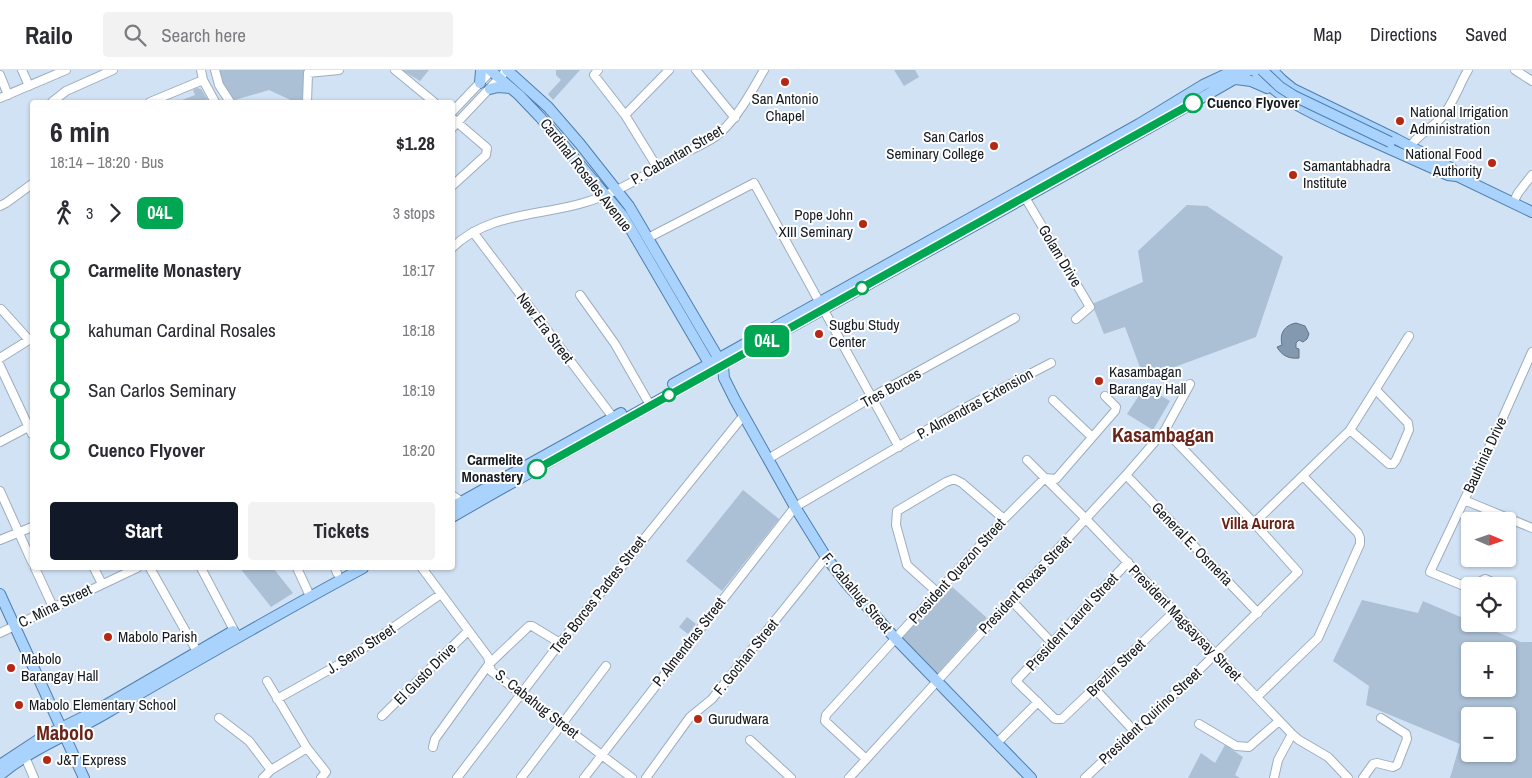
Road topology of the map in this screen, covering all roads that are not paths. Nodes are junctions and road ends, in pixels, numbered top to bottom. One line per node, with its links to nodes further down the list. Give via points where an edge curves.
1 (22, 70): 29 (street)
2 (66, 70): 21 (street)
3 (114, 70): 35 (street, via 66,91)
4 (201, 70): 25 (street)
5 (215, 70): 38 (street)
6 (339, 70): 39 (street, via 308,73)
7 (395, 70): 40 (street)
8 (489, 70): 24 (main road, Cardinal Rosales Avenue); 27 (main road)
9 (507, 70): 22 (main road, Cardinal Rosales Avenue); 24 (street)
10 (598, 70): 42 (street, via 594,75)
11 (669, 70): 42 (street)
12 (696, 70): 43 (street)
13 (764, 70): 43 (street, P. Cabantan Street)
14 (1250, 70): 20 (main road)
15 (1254, 70): 32 (main road)
16 (1262, 70): 49 (main road, bridge, via 1294,96)
17 (1272, 70): 28 (main road)
18 (1468, 70): 46 (street, via 1445,113)
19 (1515, 70): 26 (street)
20 (1234, 72): 32 (main road); 53 (main road, via 1203,85)
21 (49, 73): 29 (street)
22 (518, 75): 52 (main road, Cardinal Rosales Avenue)
23 (0, 76): 33 (street)
24 (500, 78): 30 (main road, Cardinal Rosales Avenue); 31 (street)
25 (203, 80): 36 (street); 37 (street)
26 (1532, 81)
27 (480, 83): 41 (street)
28 (1286, 84): 32 (main road, via 1279,86); 46 (main road)
29 (29, 86): 33 (street)
30 (511, 88): 31 (main road); 54 (main road, Cardinal Rosales Avenue, via 540,117)
31 (490, 89): 44 (street)
32 (1277, 93): 49 (main road, via 1387,149)
33 (8, 95): 34 (street)
34 (0, 98)
35 (55, 100)
36 (155, 100)
37 (213, 100)
38 (229, 100)
39 (306, 100)
40 (432, 100)
41 (455, 109)
42 (625, 115): 47 (street)
43 (735, 118): 47 (street, P. Cabantan Street, via 719,134)
44 (455, 122)
45 (455, 124): 50 (street, via 488,150)
46 (1410, 147): 49 (main road, via 1451,168)
47 (657, 167): 52 (street, P. Cabantan Street)
48 (1532, 175): 55 (street)
49 (1456, 176): 55 (main road)
50 (455, 183)
51 (30, 185): 56 (street)
52 (617, 190): 54 (street, P. Cabantan Street); 59 (main road, Cardinal Rosales Avenue)
53 (1023, 193): 62 (main road); 65 (street, Golam Drive, via 1090,306)
54 (606, 196): 58 (street, P. Cabantan Street, via 501,220); 72 (main road, Cardinal Rosales Avenue, via 623,216)
55 (1513, 203): 57 (main road)
56 (0, 206)
57 (1532, 212)
58 (473, 232): 60 (street, P. Cabantan Street); 81 (street, New Era Street)
59 (648, 238): 62 (street, P. Almendras Extension, via 754,183); 72 (main road, Cardinal Rosales Avenue)
60 (455, 245)
61 (580, 295): 79 (street, via 615,344)
62 (822, 306): 72 (main road); 77 (street, P. Almendras Extension)
63 (1, 309): 67 (street)
64 (1014, 318): 77 (street, Tres Borces)
65 (1076, 319)
66 (1409, 336): 75 (street)
67 (30, 338)
68 (30, 340): 70 (street)
69 (1532, 352): 95 (street, Bauhinia Drive)
70 (0, 358)
71 (1051, 363): 88 (street, P. Almendras Extension)
72 (716, 365): 79 (main road); 80 (main road, F. Cabahug Street)
73 (0, 366): 82 (street)
74 (1190, 384): 84 (street, President Roxas Street)
75 (1376, 390): 85 (street); 85 (street, via 1408,423 1409,430 1396,460 1389,464)
76 (1105, 396): 86 (street, President Quezon Street, via 1116,407)
77 (872, 397): 88 (street, P. Almendras Extension); 89 (street, Tres Borces)
78 (1053, 400): 86 (street)
79 (648, 402): 81 (main road)
80 (744, 415): 89 (main road, F. Cabahug Street); 132 (street, Tres Borces Padres Street)
81 (616, 420): 96 (main road)
82 (30, 426)
83 (30, 428): 87 (street)
84 (1164, 430): 91 (street, President Roxas Street); 100 (street)
85 (1350, 430): 92 (street)
86 (1092, 437): 93 (street, President Quezon Street, via 1056,479)
87 (0, 442)
88 (899, 447): 97 (street, P. Almendras Extension)
89 (768, 459): 97 (main road, F. Cabahug Street)
90 (1027, 460): 93 (street, President Magsaysay Street)
91 (1126, 475): 99 (street, President Roxas Street); 126 (street, General E. Osmeña)
92 (1303, 476): 100 (street); 142 (street, via 1358,533 1360,544 1318,638)
93 (1045, 478): 98 (street, President Quezon Street); 99 (street, President Magsaysay Street)
94 (0, 491): 103 (street)
95 (1464, 500): 102 (street); 118 (street, Bauhinia Drive, via 1430,572)
96 (461, 505)
97 (795, 507): 106 (main road, F. Cabahug Street); 158 (street, P. Almendras Street)
98 (1004, 519): 119 (street, President Quezon Street); 119 (street, via 954,479 897,511 896,525 907,566)
99 (1086, 519): 107 (street, President Magsaysay Street); 123 (street, President Roxas Street)
100 (1254, 523): 126 (street, President Quirino Street, via 1298,570 1297,575)
101 (30, 528): 103 (street)
102 (1532, 528)
103 (19, 532): 104 (street); 105 (street)
104 (0, 540)
105 (30, 557)
106 (826, 557): 131 (main road, F. Cabahug Street); 173 (street, F. Gochan Street, via 712,699 690,717)
107 (1128, 562): 125 (street, President Magsaysay Street); 133 (street, President Laurel Street)
108 (36, 570): 124 (street)
109 (95, 570): 117 (street)
110 (133, 570): 117 (street, C. Mina Street)
111 (151, 570): 135 (street)
112 (202, 570): 130 (street)
113 (298, 570): 120 (street)
114 (336, 570): 120 (main road)
115 (359, 570): 120 (main road)
116 (423, 570): 122 (street, S. Cabahug Street)
117 (102, 584): 124 (street, C. Mina Street)
118 (1461, 585)
119 (937, 592): 131 (street, President Quezon Street)
120 (309, 593): 130 (main road)
121 (0, 594): 127 (main road)
122 (441, 594): 128 (street, S. Cabahug Street); 143 (street, J. Seno Street, via 345,661)
123 (1010, 600): 133 (street); 139 (street, President Roxas Street)
124 (53, 607): 127 (street, C. Mina Street)
125 (1175, 611): 134 (street, President Magsaysay Street); 140 (street, Brezlin Street)
126 (1258, 613): 134 (street, President Quirino Street)
127 (15, 626): 129 (street, C. Mina Street); 152 (main road)
128 (468, 631): 136 (street, S. Cabahug Street, via 488,656); 145 (street, El Gusto Drive)
129 (0, 632)
130 (236, 633): 135 (main road)
131 (895, 638): 139 (main road, F. Cabahug Street); 160 (street, President Quezon Street, via 825,718)
132 (560, 643): 136 (street, via 530,626); 141 (street, Tres Borces Padres Street)
133 (1052, 643): 144 (street, President Laurel Street, via 1016,681)
134 (1215, 654): 142 (street, President Magsaysay Street); 151 (street, President Quirino Street)
135 (199, 655): 152 (main road)
136 (489, 664): 141 (street, S. Cabahug Street, via 492,671); 156 (street)
137 (606, 666): 149 (street)
138 (267, 681): 143 (street)
139 (937, 682): 155 (main road, F. Cabahug Street); 160 (street, President Roxas Street)
140 (1094, 688): 144 (street, Brezlin Street, via 1062,720 1055,719); 151 (street)
141 (521, 694): 149 (street, S. Cabahug Street); 169 (street, Tres Borces Padres Street)
142 (1257, 698): 148 (street, President Magsaysay Street)
143 (277, 699): 157 (street)
144 (1038, 702): 155 (street)
145 (382, 716)
146 (219, 718): 162 (street, via 249,741)
147 (1381, 718): 181 (street, via 1406,734 1407,739 1397,765 1372,764)
148 (1279, 721): 150 (street, via 1249,747 1243,748); 153 (street, President Magsaysay Street)
149 (562, 724): 158 (street, S. Cabahug Street); 170 (street)
150 (1199, 724)
151 (1134, 731): 177 (street, President Quirino Street)
152 (64, 732): 159 (main road); 161 (main road, via 41,738); 166 (main road)
153 (1292, 734): 163 (street, President Magsaysay Street, via 1328,757); 178 (street, via 1278,760)
154 (750, 740): 174 (street)
155 (997, 743): 176 (main road, F. Cabahug Street)
156 (432, 747)
157 (307, 748): 162 (street); 168 (street, via 326,772)
158 (602, 754): 171 (street, P. Almendras Street); 172 (street, S. Cabahug Street)
159 (25, 757): 164 (main road); 165 (street)
160 (866, 759): 175 (street, President Roxas Street)
161 (0, 764)
162 (271, 770): 167 (street)
163 (1341, 770): 179 (street); 180 (street, President Magsaysay Street)
164 (0, 775)
165 (34, 778)
166 (84, 778)
167 (263, 778)
168 (321, 778)
169 (458, 778)
170 (521, 778)
171 (584, 778)
172 (632, 778)
173 (646, 778)
174 (791, 778)
175 (849, 778)
176 (1030, 778)
177 (1084, 778)
178 (1274, 778)
179 (1337, 778)
180 (1348, 778)
181 (1363, 778)

